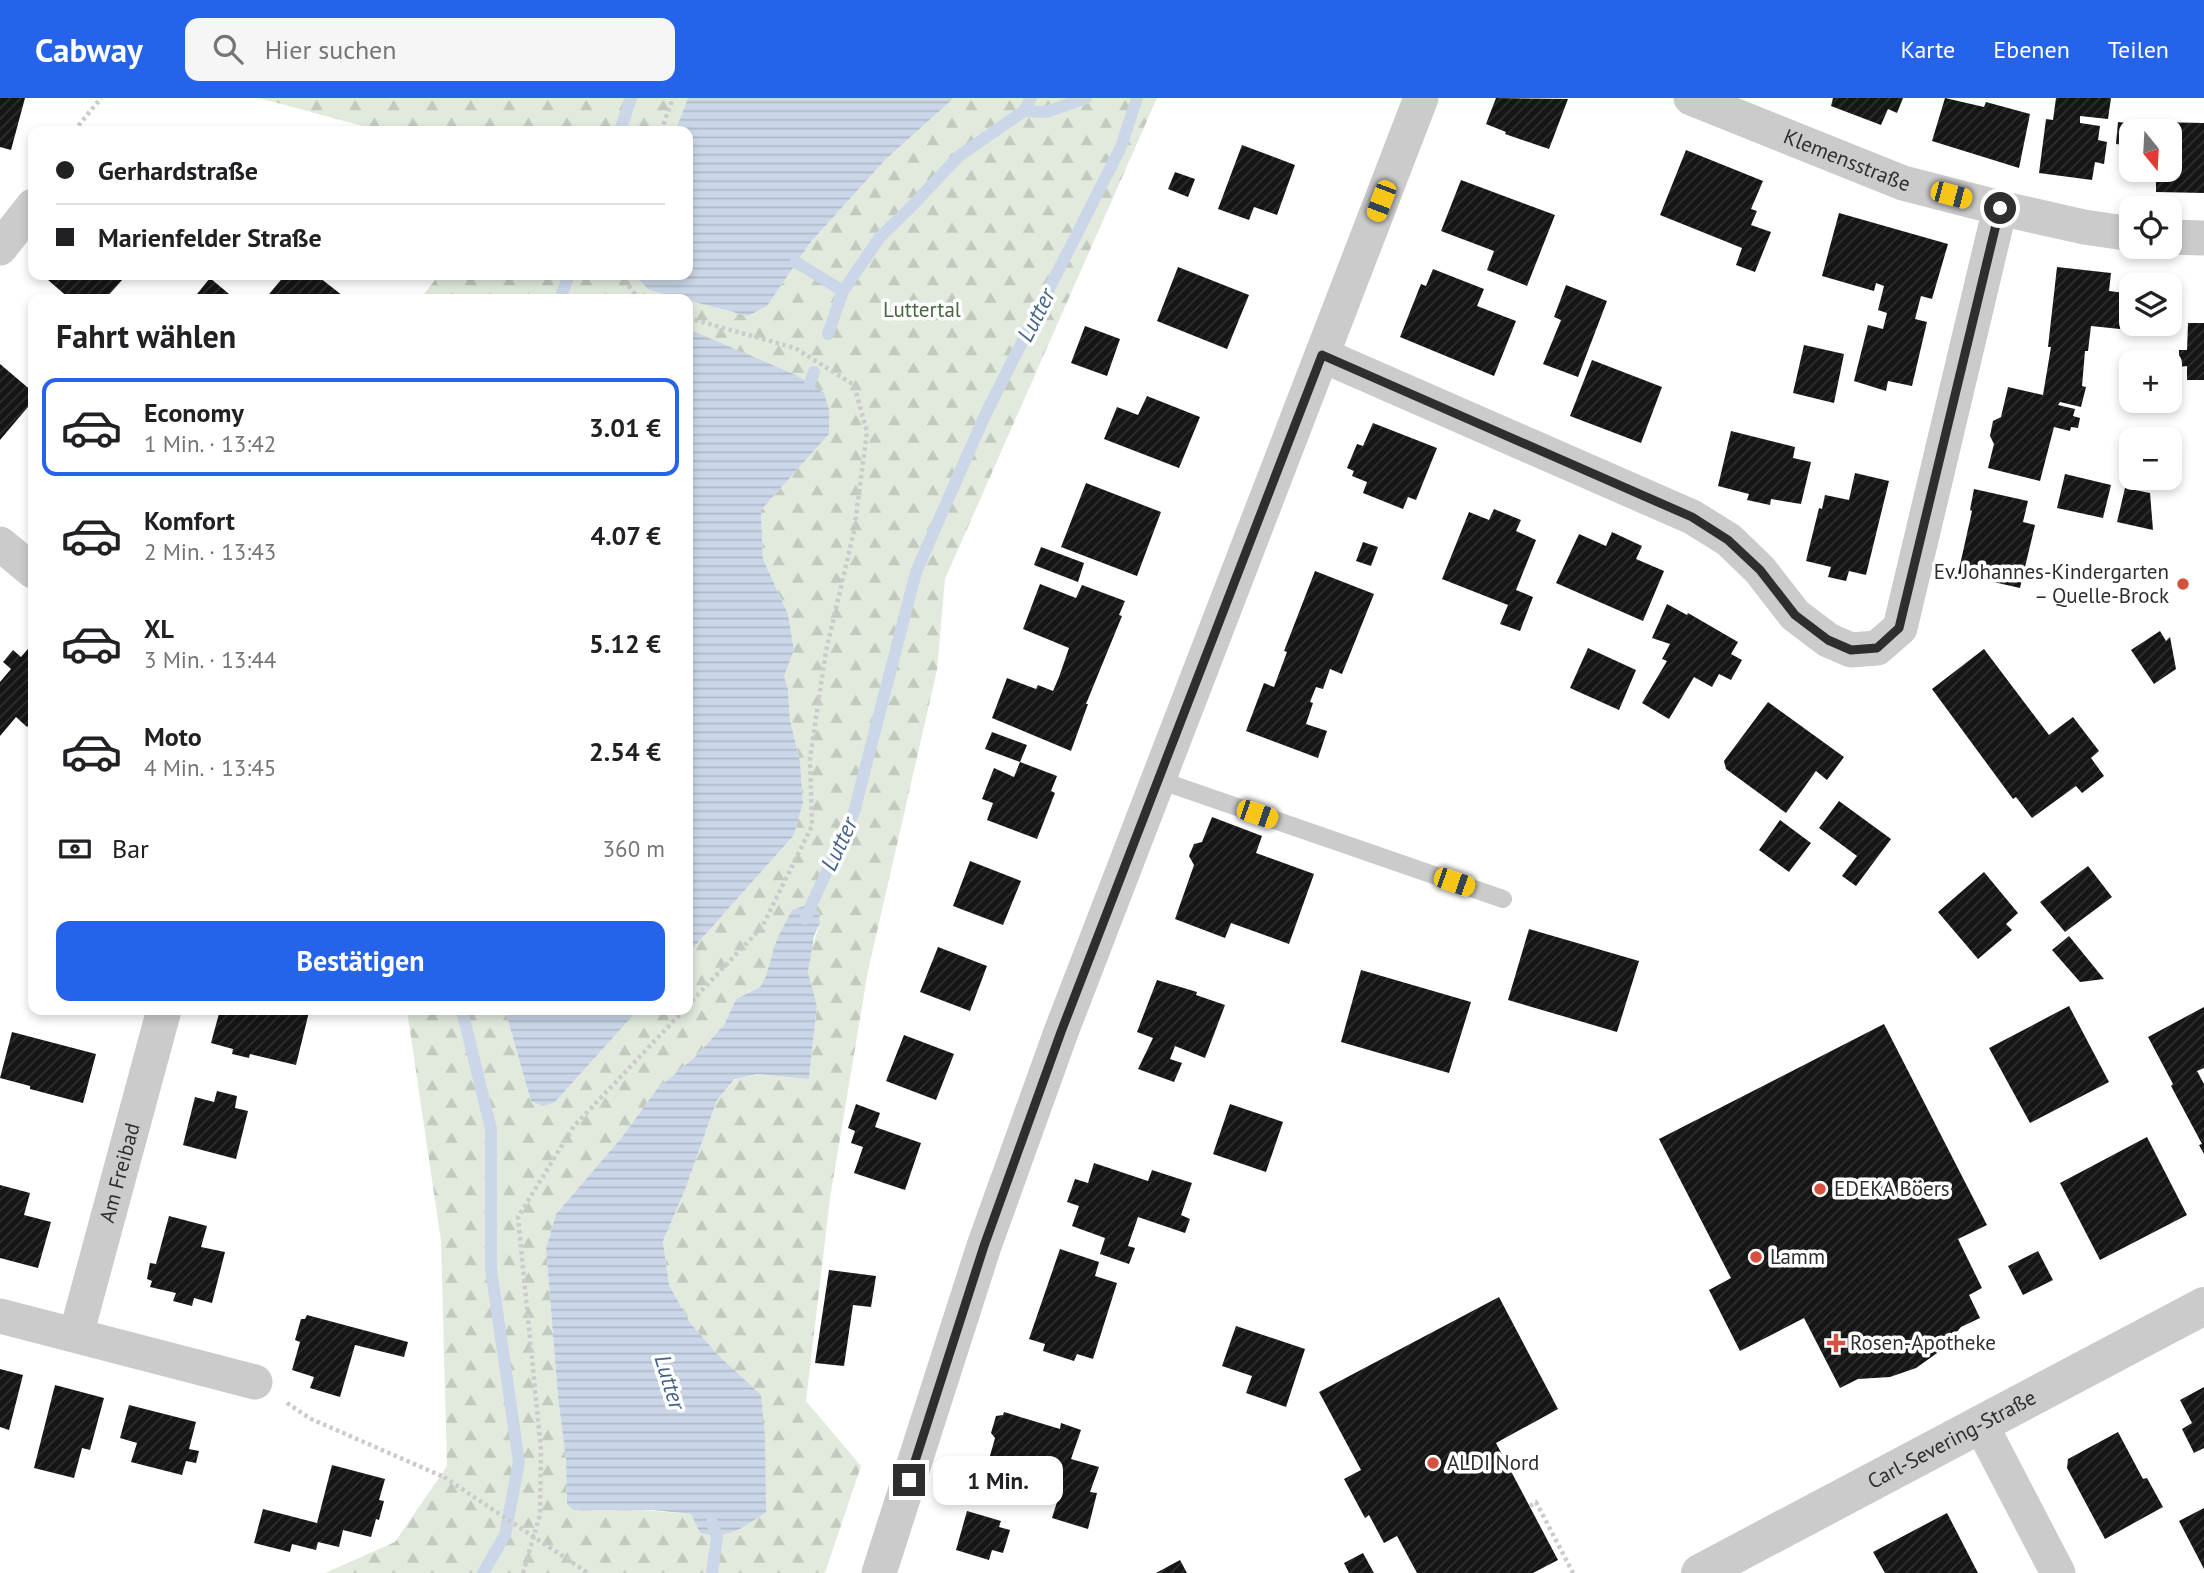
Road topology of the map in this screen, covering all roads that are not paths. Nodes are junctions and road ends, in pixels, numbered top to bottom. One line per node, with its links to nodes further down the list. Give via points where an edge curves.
1 (1421, 98): 9 (street)
2 (1691, 98): 3 (street, Klemensstraße, via 1903,183)
3 (2000, 208): 5 (street, Klemensstraße); 9 (street, via 1899,628 1877,648 1851,650 1828,640 1795,615 1760,570 1728,540 1692,517)
4 (28, 212): 8 (street)
5 (2119, 232)
6 (2182, 237): 7 (street)
7 (2204, 238)
8 (0, 248)
9 (1322, 355): 12 (street)
10 (0, 544): 11 (street)
11 (28, 567)
12 (1158, 780): 13 (lane); 20 (street, via 984,1246)
13 (1503, 899)
14 (163, 1015): 17 (street, Am Freibad)
15 (2204, 1306): 19 (street, Carl-Severing-Straße)
16 (0, 1316): 17 (street)
17 (76, 1335): 18 (street)
18 (255, 1382)
19 (1980, 1423): 21 (street, Carl-Severing-Straße); 22 (street)
20 (879, 1573)
21 (1700, 1573)
22 (2058, 1573)

